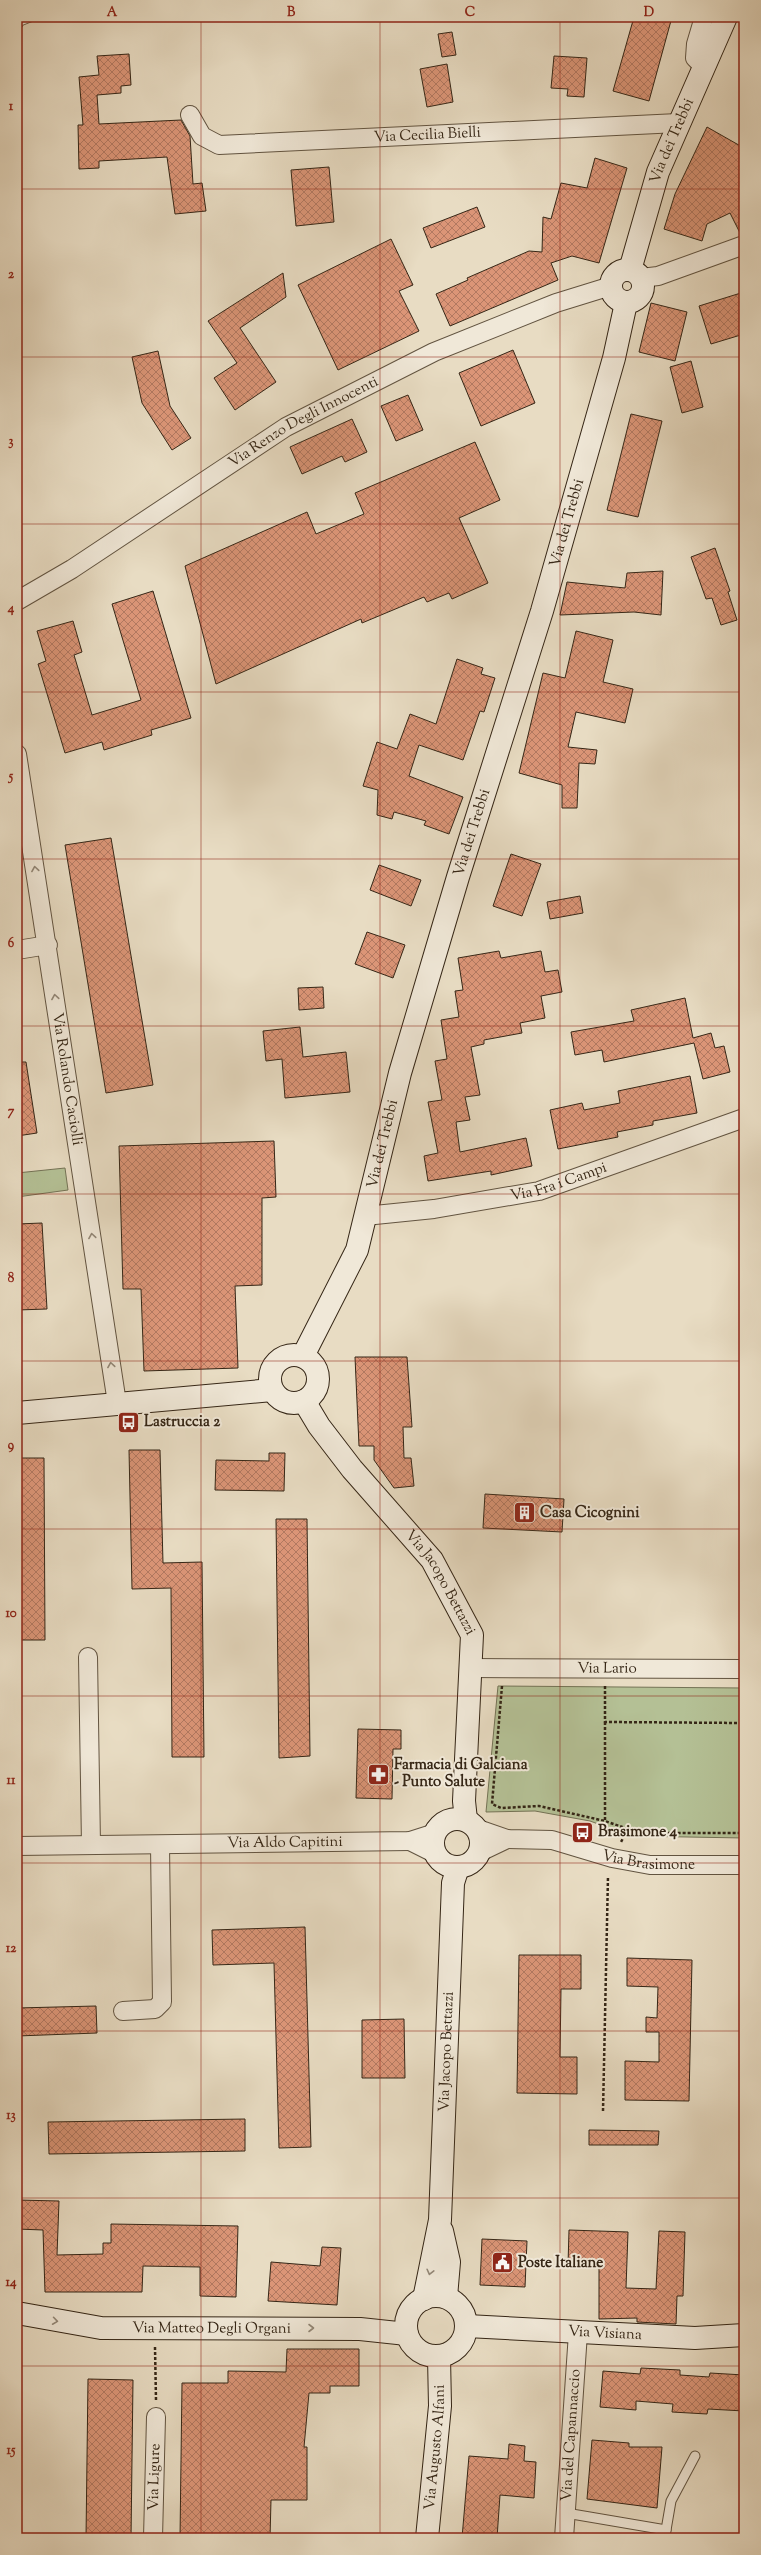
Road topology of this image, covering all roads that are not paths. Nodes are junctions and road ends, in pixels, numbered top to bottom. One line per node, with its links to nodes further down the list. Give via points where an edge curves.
1 (30, 17): 4 (lane)
2 (704, 17): 5 (street, via 696,44 696,58)
3 (726, 17): 5 (street, Via dei Trebbi)
4 (17, 25)
5 (704, 67): 7 (street, Via dei Trebbi)
6 (190, 115): 7 (street, Via Cecilia Bielli, via 202,136 210,142 224,145)
7 (678, 123): 9 (street, Via dei Trebbi, via 658,172)
8 (744, 245): 9 (street, via 658,276)
9 (636, 274): 10 (street, via 619,272); 11 (street, via 644,288 640,297)
10 (611, 286): 11 (street, via 617,299); 12 (street, Via Renzo Degli Innocenti, via 556,303 434,352 286,427 72,569)
11 (626, 302): 17 (street, Via dei Trebbi, via 614,358 542,611 458,877 400,1073)
12 (17, 601)
13 (17, 754): 14 (street, Via Rolando Caciolli, one-way to 13)
14 (48, 945): 15 (street); 21 (street, Via Rolando Caciolli, one-way to 14)
15 (17, 950)
16 (744, 1118): 17 (street, Via Fra i Campi, via 539,1191 434,1209)
17 (365, 1216): 18 (street, Via dei Trebbi, via 357,1250)
18 (303, 1356): 19 (street, via 288,1355 276,1362 270,1375); 20 (street, via 311,1361 318,1378 317,1388)
19 (272, 1390): 20 (street, via 282,1400 297,1403); 21 (street)
20 (304, 1401): 24 (street, Via Jacopo Bettazzi, via 319,1426 352,1469 432,1560 472,1635)
21 (117, 1403): 22 (street)
22 (17, 1412)
23 (88, 1657): 30 (street)
24 (470, 1668): 25 (street, Via Lario); 26 (street, Via Jacopo Bettazzi)
25 (744, 1669)
26 (465, 1817): 27 (street, Via Brasimone); 31 (street, Via Jacopo Bettazzi, via 482,1844); 32 (street, via 443,1824)
27 (507, 1839): 31 (street, Via Brasimone); 33 (street, Via Brasimone, via 552,1840 612,1858 650,1866)
28 (160, 1845): 30 (street, Via Aldo Capitini); 32 (street, Via Aldo Capitini, via 410,1841); 34 (street, via 162,2002 155,2009)
29 (17, 1846): 30 (street, Via Aldo Capitini)
30 (91, 1846)
31 (480, 1852): 32 (street, via 471,1862)
32 (446, 1860): 35 (street, Via Jacopo Bettazzi)
33 (744, 1865)
34 (123, 2011)
35 (440, 2220): 36 (street, Via Jacopo Bettazzi, via 449,2262); 37 (street, Via Jacopo Bettazzi, one-way to 37)
36 (446, 2297): 37 (street, via 431,2296); 39 (street, via 461,2308)
37 (424, 2299): 41 (street, via 416,2303 409,2313)
38 (17, 2314): 41 (street, Via Matteo Degli Organi, one-way to 41, via 101,2328 360,2329)
39 (466, 2326): 40 (street, Via Visiana); 43 (street, via 462,2343 448,2354)
40 (578, 2333): 42 (street, Via Visiana, via 695,2338); 46 (street, Via del Capannaccio)
41 (407, 2334): 43 (street, via 410,2342 419,2351)
42 (744, 2335)
43 (439, 2357): 49 (street, Via Augusto Alfani, via 440,2406)
44 (156, 2417): 48 (street, Via Ligure)
45 (695, 2456): 47 (lane, via 671,2501)
46 (566, 2514): 47 (lane); 50 (street, Via del Capannaccio)
47 (665, 2534)
48 (154, 2538)
49 (427, 2538)
50 (564, 2538)

